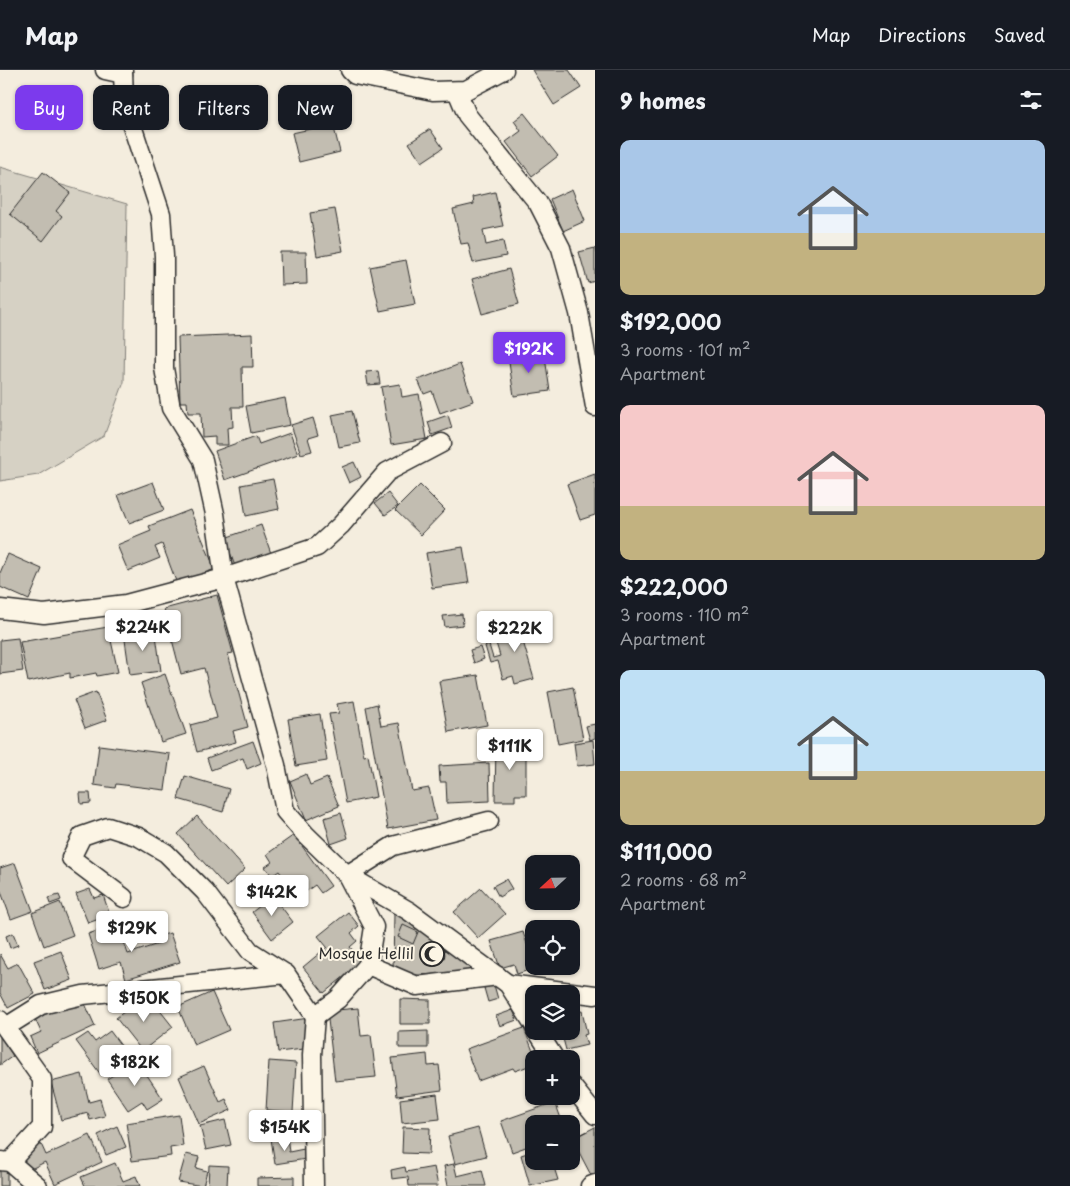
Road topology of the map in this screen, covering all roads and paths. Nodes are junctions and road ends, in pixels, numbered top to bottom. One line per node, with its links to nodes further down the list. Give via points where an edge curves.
1 (105, 70): 4 (street)
2 (350, 70): 5 (street, via 355,75 381,82 433,91)
3 (504, 70): 5 (street, via 466,90)
4 (123, 72): 8 (street, via 124,101 161,214 164,368 170,408 203,460)
5 (457, 91): 6 (street, via 467,115 538,203 561,248 578,313)
6 (595, 407)
7 (442, 443): 8 (street, via 386,472 341,525 317,547)
8 (224, 578): 9 (street, via 126,604 44,614); 11 (street, via 276,765 285,811)
9 (0, 609)
10 (489, 821): 11 (street, via 393,846)
11 (347, 875): 13 (street, via 374,927); 15 (street, via 409,911)
12 (124, 898): 14 (street, via 71,858 82,836 108,827 139,836 166,853 206,892 250,951)
13 (368, 965): 15 (street, via 417,986); 18 (street, via 338,999)
14 (286, 974): 18 (street); 19 (street, via 83,996 41,1005)
15 (503, 980): 16 (street); 17 (street)
16 (595, 995)
17 (525, 1013)
18 (315, 1016): 25 (street, via 312,1055)
19 (3, 1023): 22 (street, via 42,1080 42,1127)
20 (580, 1096): 21 (street)
21 (595, 1115)
22 (5, 1162): 24 (street)
23 (595, 1184): 26 (street)
24 (38, 1186)
25 (314, 1186)
26 (590, 1186)

